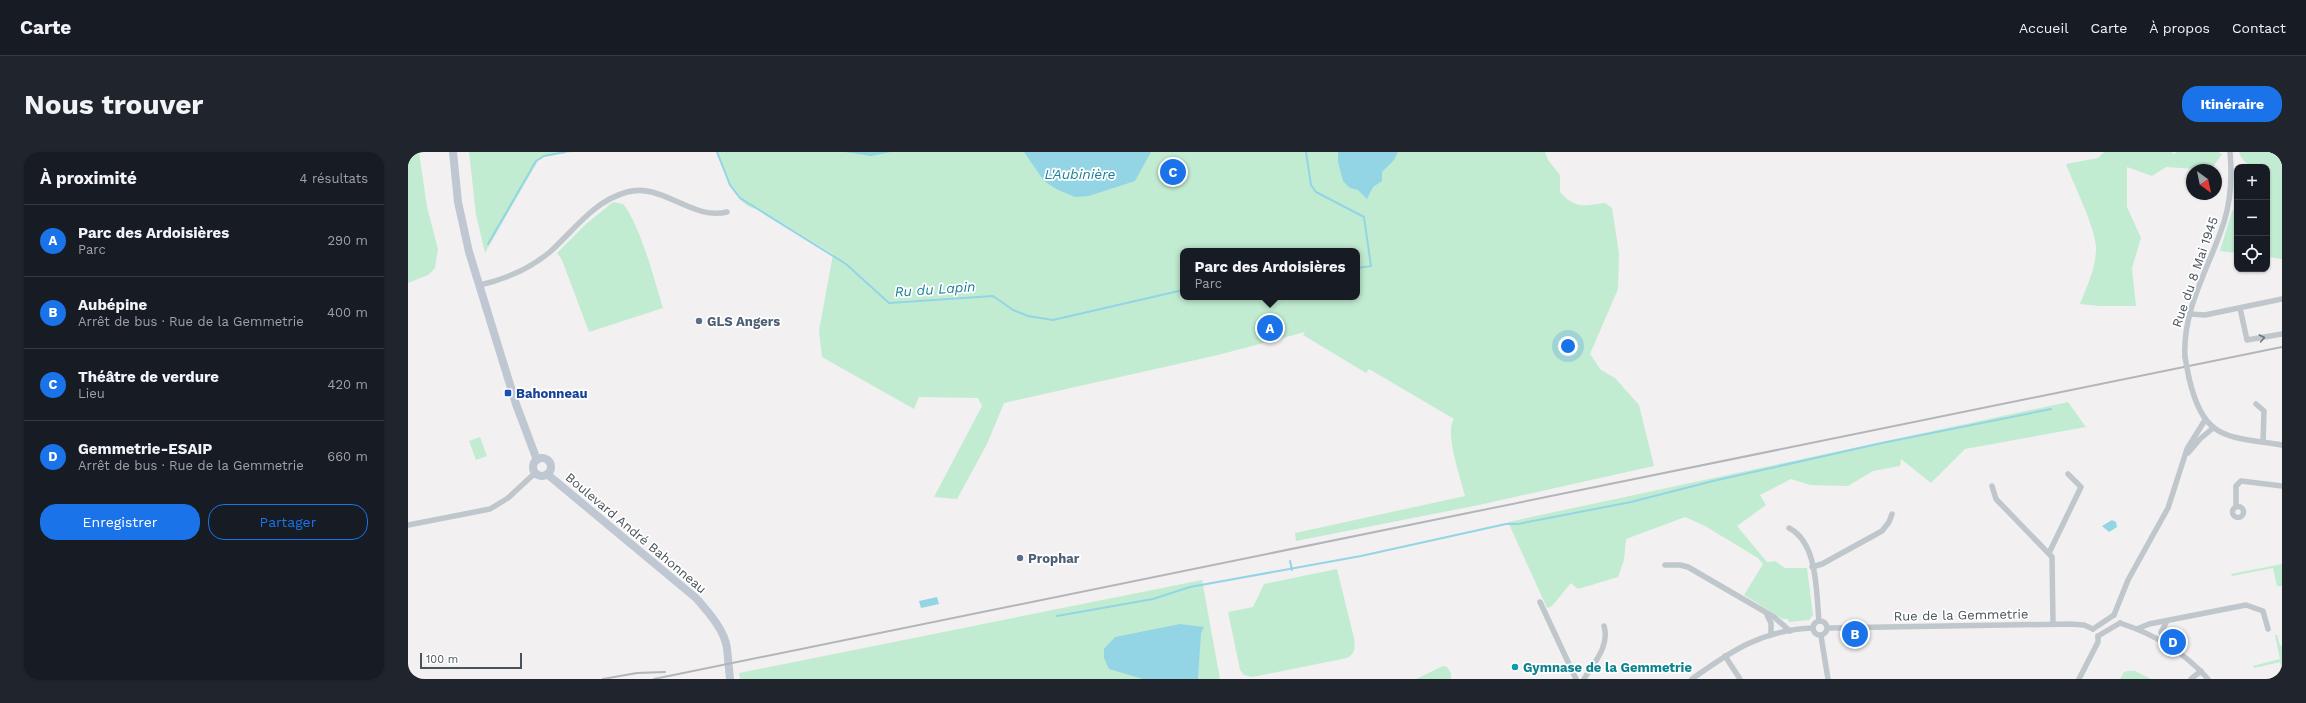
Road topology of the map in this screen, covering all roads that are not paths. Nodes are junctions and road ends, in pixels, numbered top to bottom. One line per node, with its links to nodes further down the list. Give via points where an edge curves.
1 (453, 152): 4 (street, via 458,202)
2 (2230, 152): 7 (street, Rue du 8 Mai 1945, via 2231,182 2224,222)
3 (727, 212): 4 (street, via 718,214 693,208 652,192 627,192 586,214 552,250 530,266 511,276)
4 (480, 285): 15 (street, via 528,441)
5 (2282, 299): 6 (street)
6 (2240, 308): 7 (street, via 2198,316); 8 (street, one-way to 8, via 2248,340)
7 (2190, 314): 10 (street, Rue du 8 Mai 1945, bridge, via 2184,339 2185,357 2196,406)
8 (2282, 334)
9 (2256, 404): 12 (street, via 2263,409)
10 (2205, 420): 11 (street, Rue du 8 Mai 1945); 14 (street, via 2189,445)
11 (2214, 428): 12 (street, Rue du 8 Mai 1945, via 2230,435); 14 (street)
12 (2263, 442): 13 (street, Rue du 8 Mai 1945)
13 (2282, 446)
14 (2186, 455): 30 (street, via 2168,508 2128,580)
15 (537, 460): 16 (street, via 533,466); 17 (street, via 542,458 548,461 550,468)
16 (535, 473): 17 (street, via 541,476); 23 (street, via 508,498 490,508)
17 (547, 474): 49 (street, Boulevard André Bahonneau, via 678,580 713,618)
18 (2068, 474): 25 (street, via 2080,487)
19 (1992, 486): 25 (street, via 1996,499)
20 (2282, 486): 21 (street, via 2241,481 2236,486)
21 (2236, 507)
22 (1892, 514): 27 (street, via 1882,531)
23 (408, 525)
24 (1789, 528): 27 (street, via 1798,534 1810,551)
25 (2049, 553): 34 (street, via 2052,557)
26 (1665, 565): 29 (street, via 1688,567)
27 (1812, 567): 31 (street)
28 (1540, 602): 54 (street)
29 (1768, 615): 43 (street, via 1777,619); 45 (street)
30 (2112, 617): 33 (street, via 2120,618); 35 (street); 37 (street, via 2110,623)
31 (1819, 621): 38 (street); 39 (street, via 1826,623)
32 (2167, 621): 41 (street); 42 (street, via 2246,605 2263,611); 48 (street, via 2161,632)
33 (2120, 623): 37 (street); 41 (street)
34 (2053, 624): 39 (street, Rue de la Gemmetrie); 40 (street, Rue de la Gemmetrie, via 2084,625)
35 (2099, 625): 40 (street); 44 (street, via 2104,628)
36 (1604, 626): 55 (street, via 1605,644)
37 (2114, 626): 44 (street)
38 (1813, 628): 43 (street); 46 (street, via 1815,633)
39 (1828, 628): 46 (street)
40 (2093, 629): 47 (street, via 2094,634)
41 (2137, 629): 48 (street)
42 (2268, 629)
43 (1790, 631): 45 (street)
44 (2104, 632): 47 (street)
45 (1771, 634): 50 (street, via 1748,642)
46 (1821, 636): 58 (street)
47 (2098, 636): 59 (street, via 2098,642)
48 (2166, 643): 51 (street)
49 (727, 649): 52 (street, Boulevard André Bahonneau); 53 (street)
50 (1725, 656): 56 (street); 57 (street)
51 (2201, 671): 60 (street); 61 (street)
52 (730, 679)
53 (735, 679)
54 (1576, 679)
55 (1584, 679)
56 (1692, 679)
57 (1740, 679)
58 (1828, 679)
59 (2079, 679)
60 (2191, 679)
61 (2208, 679)

